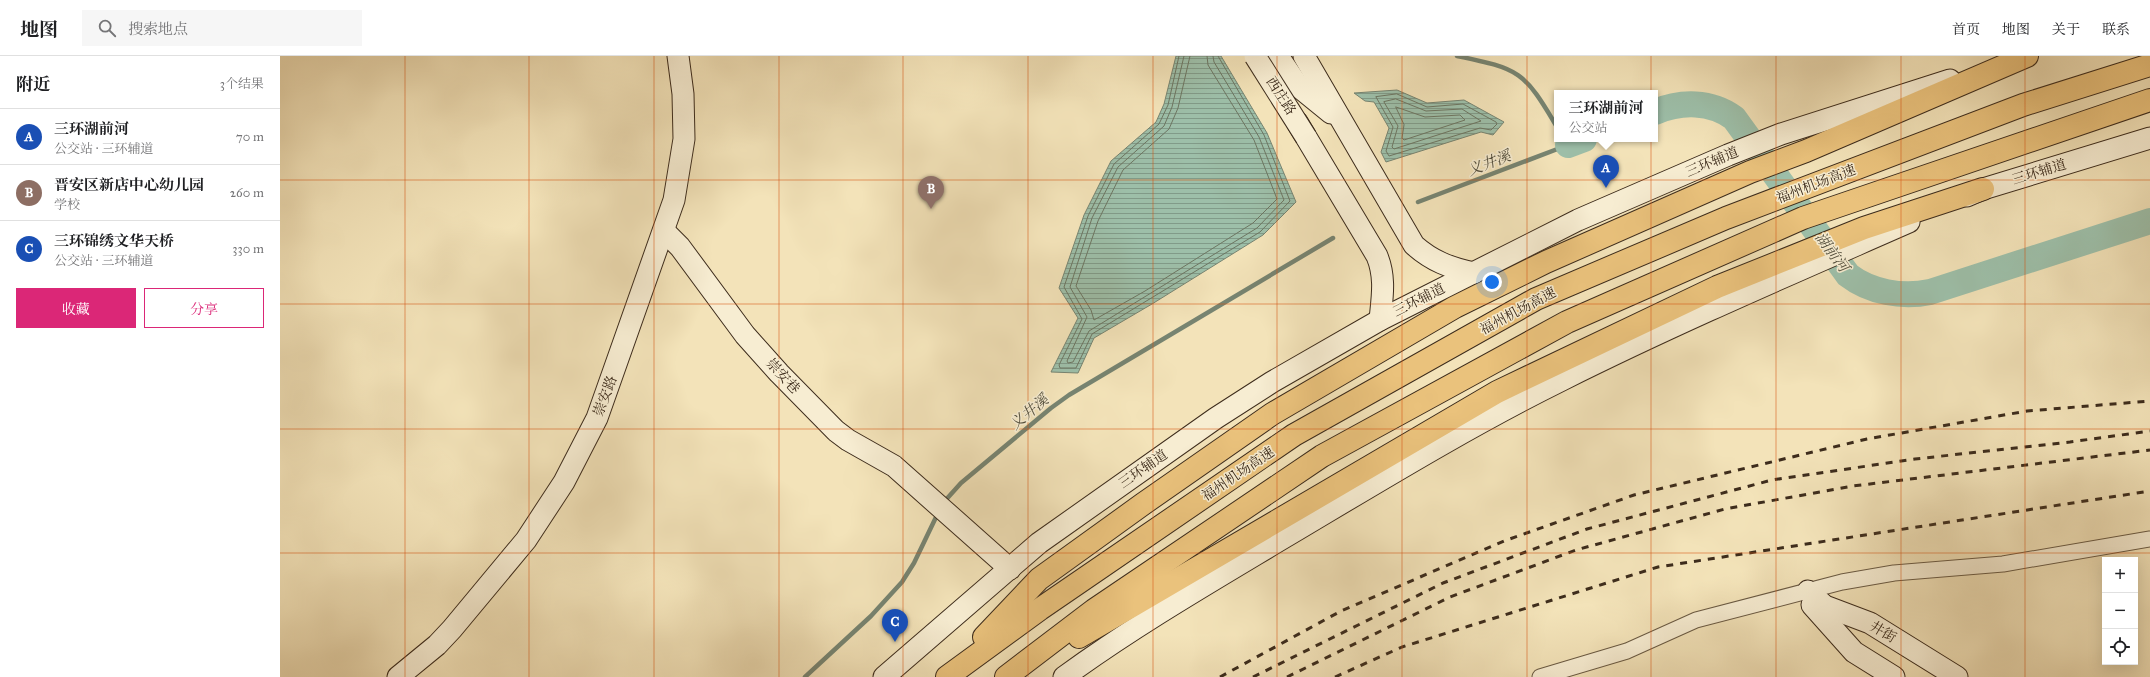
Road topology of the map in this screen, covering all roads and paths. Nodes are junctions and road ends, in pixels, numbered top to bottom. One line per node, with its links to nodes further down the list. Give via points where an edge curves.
1 (678, 56): 11 (main road, 崇安路, via 683,94 684,139 676,189)
2 (1256, 56): 14 (main road, 西庄路, bridge, via 1377,256 1383,273)
3 (1278, 56): 8 (main road, via 1299,87)
4 (1304, 56): 8 (main road)
5 (2027, 56): 13 (main road, 三环辅道, via 1781,134 1578,220); 20 (highway, via 1806,151 1750,172 1546,262 1456,306 1272,414 1039,579)
6 (2150, 65): 20 (highway, 福州机场高速, via 2016,108 1726,218 1536,299 1294,435 1040,609)
7 (2150, 100): 21 (highway, 福州机场高速, via 1803,218 1567,322 1322,456 1094,610)
8 (1341, 121): 13 (main road, via 1414,245 1432,259 1455,269)
9 (2150, 138): 10 (main road, 三环辅道)
10 (1983, 189): 12 (highway)
11 (664, 231): 16 (main road, 崇安巷, via 680,247 745,335 831,426 848,440 887,460); 18 (main road, 崇安路, via 597,418 557,495 526,540 474,605 437,645)
12 (1810, 257): 22 (highway, via 1717,287 1497,392 1155,591); 23 (main road, via 1484,421 1239,564)
13 (1474, 272): 14 (main road, 三环辅道)
14 (1380, 320): 16 (main road, 三环辅道, via 1272,382 1216,418 1039,543)
15 (2150, 539): 17 (street, via 2003,564 1894,573)
16 (1010, 569): 19 (main road, 三环辅道)
17 (1804, 592): 24 (street, via 1696,620 1627,651); 25 (main road, via 1854,652); 26 (main road, 井街, via 1825,606 1870,623)
18 (398, 677)
19 (884, 677)
20 (946, 677)
21 (1006, 677)
22 (1013, 677)
23 (1064, 677)
24 (1540, 677)
25 (1894, 677)
26 (1958, 677)

